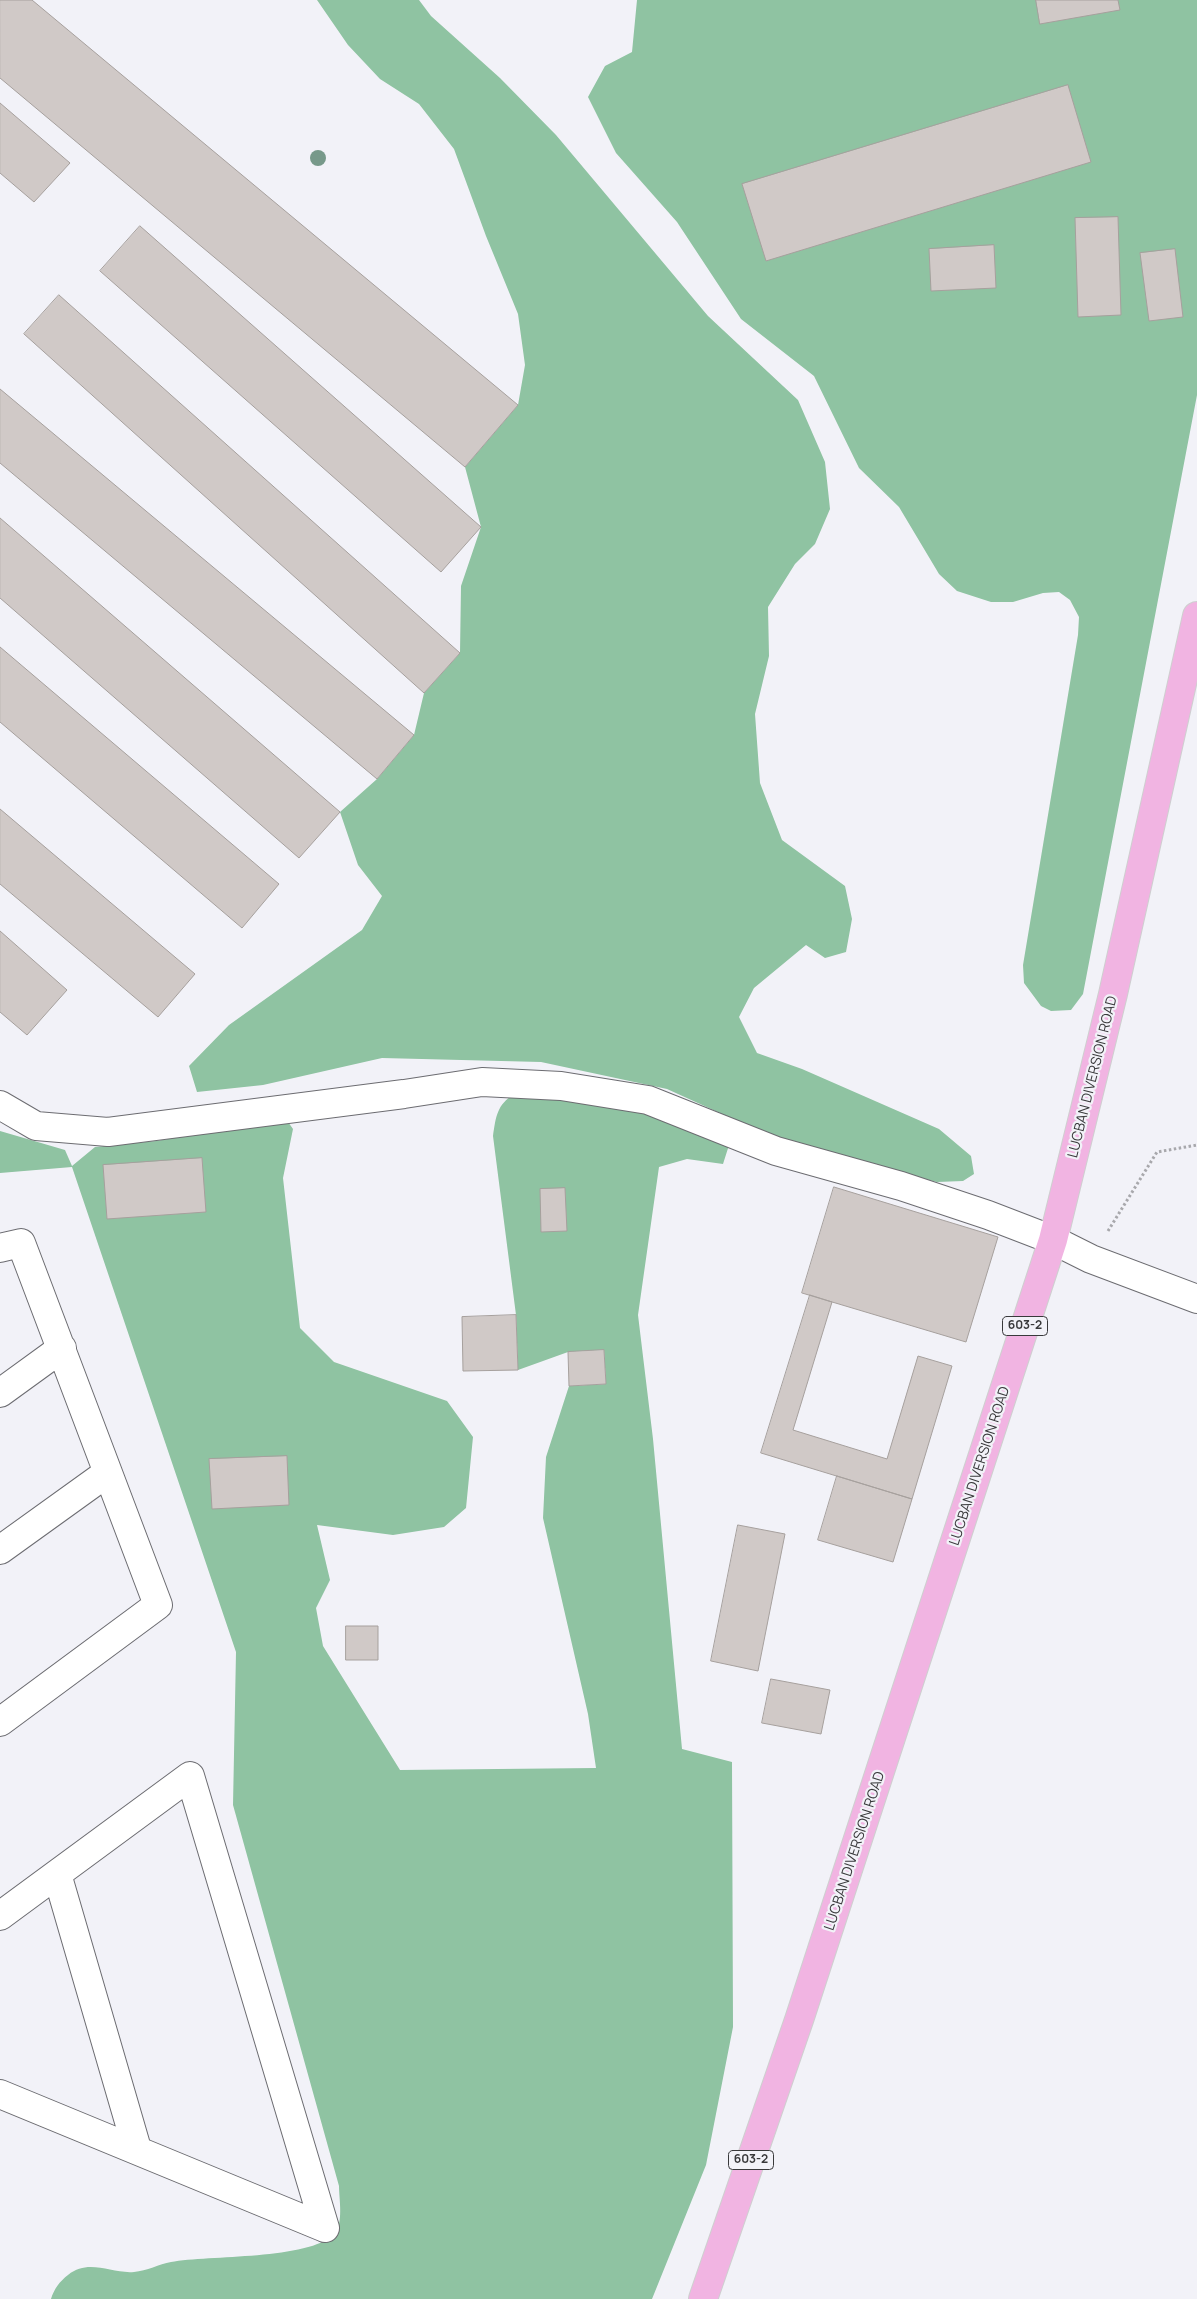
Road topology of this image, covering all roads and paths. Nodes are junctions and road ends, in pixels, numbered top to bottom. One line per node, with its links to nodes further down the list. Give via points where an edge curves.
1 (1197, 616): 4 (main road, LUCBAN DIVERSION ROAD / 603-2, via 1115,984)
2 (0, 1105): 4 (street, via 36,1126 108,1132 482,1082 561,1086 648,1100 776,1151 901,1186)
3 (1197, 1145): 6 (path, via 1157,1152)
4 (1053, 1240): 6 (street); 17 (main road, LUCBAN DIVERSION ROAD / 603-2, via 800,2020)
5 (0, 1248): 8 (street, via 21,1243)
6 (1091, 1260): 7 (street)
7 (1197, 1299)
8 (62, 1348): 9 (street); 10 (street)
9 (0, 1394)
10 (107, 1473): 11 (street); 12 (street, via 158,1605)
11 (0, 1550)
12 (0, 1722)
13 (57, 1874): 14 (street); 16 (street); 16 (street, via 190,1776 325,2228)
14 (0, 1916)
15 (0, 2094): 16 (street)
16 (137, 2149)
17 (703, 2299)

